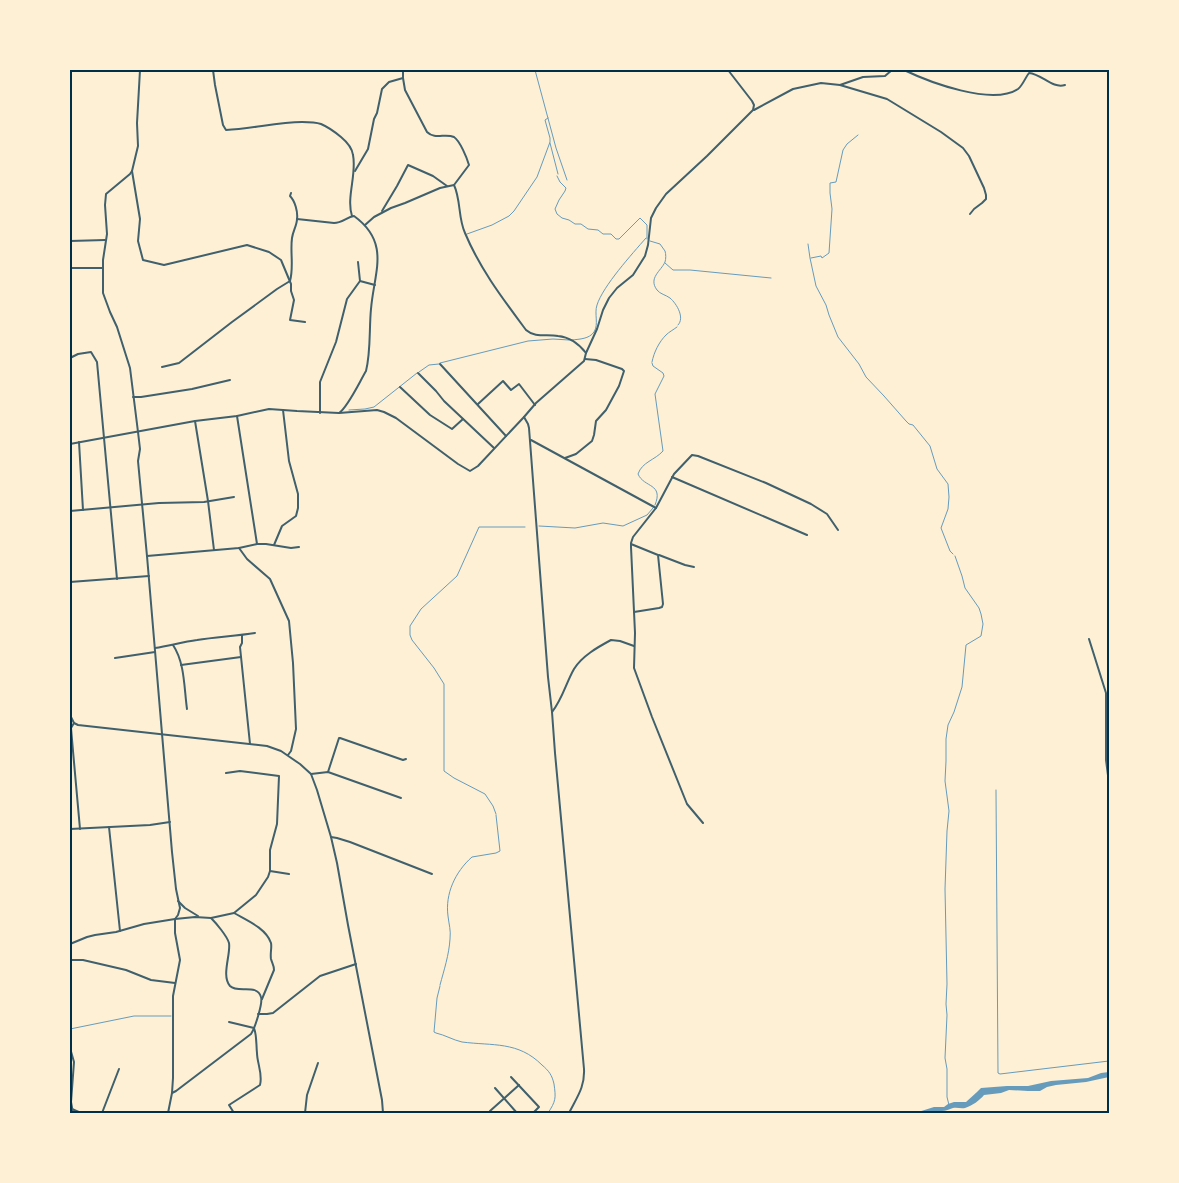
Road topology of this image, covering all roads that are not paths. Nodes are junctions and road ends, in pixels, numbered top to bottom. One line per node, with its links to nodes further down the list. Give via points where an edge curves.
1 (140, 70): 11 (street, via 138,146)
2 (213, 70): 12 (street, via 225,129 293,122 320,124 348,143 353,153)
3 (403, 70): 7 (street)
4 (728, 70): 10 (street, via 752,101)
5 (892, 70): 8 (street, via 885,76 863,77)
6 (904, 70): 9 (street, via 948,87 978,94 1015,90 1029,73 1058,86)
7 (403, 78): 12 (street, via 388,82 382,89 368,149); 13 (street, via 404,90 429,134 454,137 462,148 469,165)
8 (840, 85): 10 (street, via 821,84 793,89); 17 (street, via 887,99 962,148 972,162 986,195 984,202)
9 (1065, 85)
10 (752, 112): 30 (street, via 660,201 651,218 648,245 642,261 609,298)
11 (132, 171): 21 (street, via 106,194); 26 (street, via 139,214 138,241 143,260 164,265 249,245 281,260)
12 (353, 173): 18 (street)
13 (454, 185): 14 (street); 30 (street, via 464,231 476,259 526,330 532,335 566,337)
14 (447, 186): 16 (street); 16 (street, via 408,165)
15 (291, 193): 19 (street)
16 (382, 211): 20 (street)
17 (970, 214)
18 (352, 216): 19 (street, via 339,223); 20 (street)
19 (297, 219): 26 (street, via 292,238)
20 (365, 225): 28 (street, via 376,246)
21 (106, 240): 22 (street); 25 (street)
22 (70, 241)
23 (358, 262): 27 (street)
24 (70, 268): 25 (street)
25 (103, 268): 38 (street, via 103,293 128,359)
26 (290, 281): 29 (street, via 294,300 290,320); 34 (street, via 179,363)
27 (360, 281): 28 (street); 42 (street, via 347,299 336,341 320,382)
28 (375, 285): 43 (street, via 366,371)
29 (304, 322)
30 (586, 353): 32 (street)
31 (70, 358): 50 (street, via 91,352 98,362)
32 (585, 359): 40 (street); 55 (street, via 601,361 624,372 606,410 596,421 592,441)
33 (440, 364): 39 (street)
34 (162, 367)
35 (418, 373): 46 (street)
36 (230, 380): 38 (street)
37 (400, 387): 46 (street, via 430,415 452,429)
38 (133, 397): 48 (street)
39 (478, 404): 40 (street, via 504,381 511,390 518,384); 49 (street)
40 (535, 405): 45 (street)
41 (283, 409): 42 (street); 44 (street); 68 (street, via 298,508 296,516 280,530)
42 (320, 413): 43 (street)
43 (339, 413): 54 (street, via 384,412 470,471)
44 (237, 416): 47 (street); 66 (street)
45 (524, 417): 49 (street); 51 (street)
46 (463, 419): 54 (street)
47 (195, 421): 48 (street); 58 (street)
48 (138, 432): 50 (street); 59 (street)
49 (506, 436): 54 (street)
50 (104, 438): 52 (street); 60 (street)
51 (530, 439): 55 (street); 91 (street)
52 (79, 442): 53 (street); 62 (street)
53 (70, 444)
54 (494, 448)
55 (565, 458): 61 (street)
56 (672, 477): 61 (street); 64 (street, via 689,457 698,456 811,504 827,514); 65 (street)
57 (234, 496): 58 (street)
58 (208, 501): 59 (street); 71 (street)
59 (142, 504): 60 (street); 73 (street)
60 (111, 508): 62 (street); 76 (street)
61 (656, 508): 67 (street)
62 (84, 510): 63 (street)
63 (70, 511)
64 (838, 530)
65 (806, 534)
66 (257, 544): 68 (street); 70 (street)
67 (631, 544): 72 (street); 78 (street)
68 (274, 545): 69 (street)
69 (299, 547)
70 (239, 548): 71 (street); 95 (street, via 270,579 289,621 296,729)
71 (214, 550): 73 (street)
72 (658, 555): 74 (street); 78 (street, via 662,607)
73 (147, 556): 75 (street)
74 (694, 568)
75 (149, 576): 76 (street); 84 (street)
76 (117, 579): 77 (street)
77 (70, 582)
78 (634, 612): 83 (street)
79 (255, 633): 80 (street)
80 (242, 635): 82 (street); 86 (street)
81 (1089, 639): 100 (street, via 1106,693)
82 (173, 645): 84 (street); 88 (street)
83 (635, 646): 91 (street, via 611,640 581,661); 103 (street, via 634,668 652,717 687,804)
84 (155, 648): 85 (street)
85 (155, 652): 87 (street); 93 (street)
86 (240, 657): 88 (street); 94 (street)
87 (115, 658)
88 (181, 665): 90 (street)
89 (70, 685): 92 (street)
90 (187, 709)
91 (552, 712): 144 (street, via 584,1069 583,1086)
92 (72, 721): 93 (street, via 78,725); 105 (street)
93 (162, 734): 94 (street); 102 (street)
94 (250, 744): 95 (street, via 267,746)
95 (288, 755): 99 (street)
96 (406, 759): 97 (street, via 339,738)
97 (328, 772): 99 (street); 101 (street)
98 (226, 773): 108 (street, via 240,771 279,776 277,824 270,853)
99 (311, 774): 107 (street)
100 (1109, 783)
101 (401, 798)
102 (170, 822): 104 (street); 111 (street)
103 (703, 823)
104 (109, 827): 105 (street); 116 (street)
105 (80, 828): 106 (street)
106 (70, 829)
107 (331, 838): 110 (street, via 350,842); 119 (street)
108 (270, 871): 109 (street); 112 (street, via 256,895)
109 (289, 874)
110 (432, 874)
111 (177, 899): 113 (street); 115 (street, via 180,912)
112 (234, 913): 114 (street); 121 (street, via 260,928 270,942 274,970)
113 (200, 917): 114 (street); 115 (street)
114 (211, 918): 121 (street, via 228,943 229,985 255,990)
115 (175, 920): 116 (street); 120 (street, via 180,960)
116 (120, 931): 117 (street, via 86,937)
117 (70, 944)
118 (70, 960): 120 (street, via 126,970 151,980)
119 (356, 964): 122 (street, via 320,976 273,1013); 140 (street)
120 (175, 982): 131 (street)
121 (262, 999): 122 (street)
122 (258, 1014): 124 (street)
123 (229, 1022): 124 (street)
124 (254, 1028): 131 (street, via 248,1037); 138 (street, via 260,1083 229,1105)
125 (70, 1048): 133 (street, via 74,1062)
126 (318, 1063): 139 (street, via 307,1095)
127 (119, 1069): 137 (street)
128 (511, 1077): 129 (street)
129 (519, 1085): 132 (street); 143 (street, via 540,1107)
130 (495, 1088): 132 (street)
131 (172, 1093): 134 (street)
132 (504, 1099): 141 (street); 142 (street)
133 (72, 1109): 135 (street); 136 (street)
134 (169, 1112)
135 (73, 1113)
136 (81, 1113)
137 (102, 1113)
138 (234, 1113)
139 (305, 1113)
140 (383, 1113)
141 (491, 1113)
142 (517, 1113)
143 (533, 1113)
144 (569, 1113)

